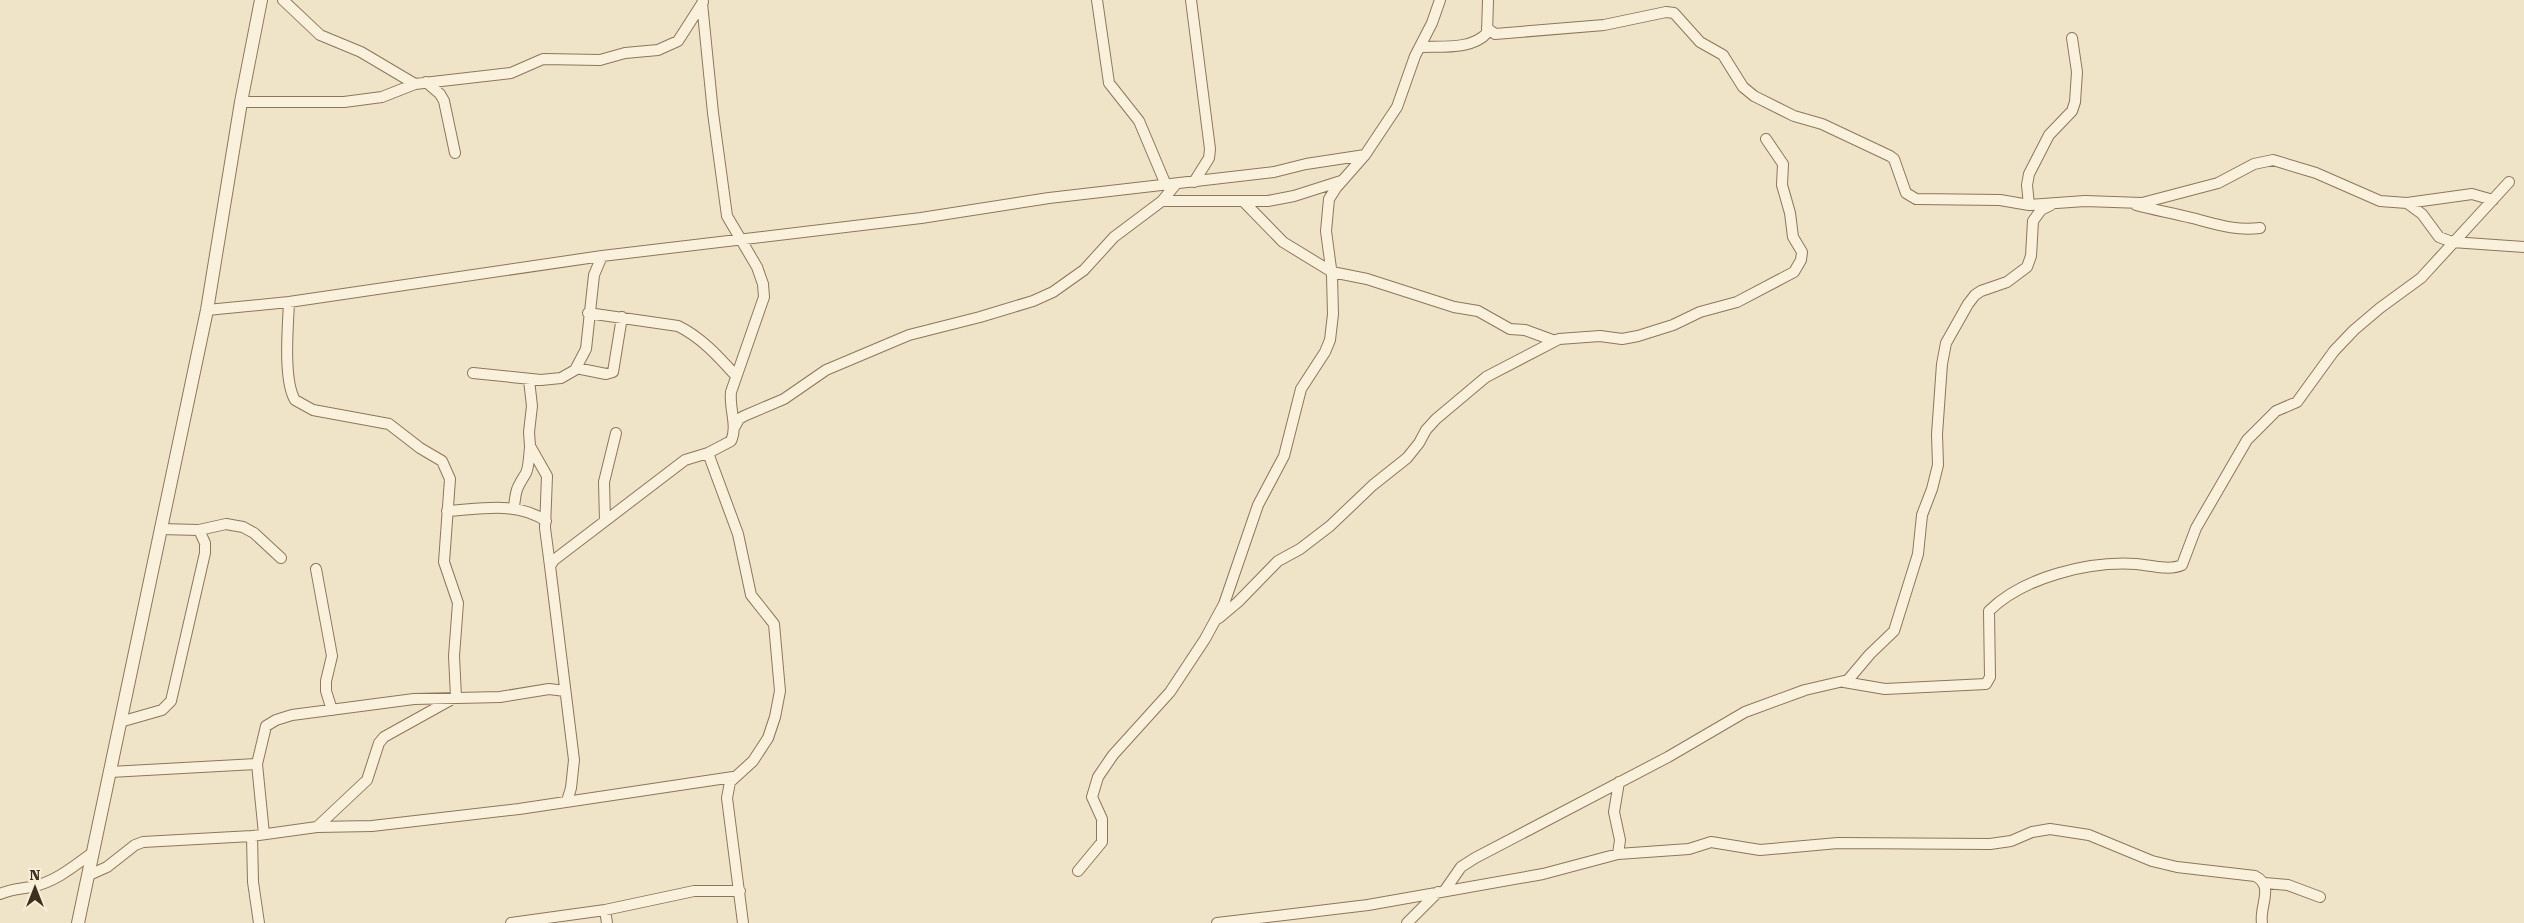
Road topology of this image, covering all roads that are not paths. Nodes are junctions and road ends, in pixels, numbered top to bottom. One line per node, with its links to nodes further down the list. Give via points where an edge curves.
1 (262, 0): 12 (street)
2 (283, 0): 11 (street, via 320,34)
3 (1097, 0): 19 (street, via 1109,83 1139,121)
4 (1191, 0): 17 (street, via 1210,149 1209,158)
5 (1440, 0): 10 (street)
6 (1488, 0): 8 (street)
7 (700, 1): 11 (street, via 678,41 658,50 600,60 543,59 511,73); 28 (street, via 727,216)
8 (1487, 28): 10 (street, via 1484,36 1469,44); 26 (street, via 1495,34 1604,25 1674,13 1700,42 1723,55 1743,87 1754,96 1894,159 1901,183 1910,197 1916,200 2000,200)
9 (2072, 38): 26 (street, via 2077,72 2075,102 2072,112 2049,135 2029,174)
10 (1421, 47): 15 (street, via 1397,107)
11 (421, 83): 12 (street, via 382,97 344,102); 14 (street, via 440,94 444,101)
12 (241, 102): 34 (street)
13 (1766, 139): 37 (street, via 1783,164 1782,185 1793,237 1802,252 1794,272 1738,302 1700,312 1638,336)
14 (455, 153)
15 (1365, 155): 16 (street); 17 (street, via 1274,172)
16 (1342, 181): 23 (street, via 1280,200); 32 (street, via 1329,199 1328,206 1326,231)
17 (1194, 182): 19 (street)
18 (2509, 182): 20 (street)
19 (1171, 184): 21 (street); 28 (street)
20 (2493, 200): 25 (street, via 2472,194); 29 (street)
21 (1162, 201): 23 (street); 42 (street, via 1114,237 1084,270 1054,292 989,315 909,335 834,366 784,399 739,419)
22 (2120, 201): 24 (street); 25 (street, via 2142,202 2193,190 2218,183 2254,164 2273,160 2316,172 2380,201); 27 (street, via 2224,228)
23 (1244, 202): 32 (street, via 1282,242)
24 (2054, 203): 26 (street); 56 (street, via 2041,210 2032,221 2031,256 2027,267 2007,282 1976,295 1950,334 1942,364 1938,465 1922,515 1918,554 1900,614 1894,631 1870,654 1852,678)
25 (2407, 203): 29 (street, via 2422,214 2436,235)
26 (2029, 205)
27 (2260, 228)
28 (740, 239): 31 (street); 40 (street, via 756,267 764,297)
29 (2452, 242): 30 (street); 56 (street, via 2421,278 2354,330 2334,351 2297,402 2276,411 2253,434 2196,528 2182,565 2134,564 2082,569 2048,575 2024,587 1989,611 1990,677 1986,684 1885,689)
30 (2524, 247)
31 (602, 256): 33 (street); 35 (street, via 594,275)
32 (1332, 272): 37 (street, via 1368,280 1454,308 1478,311 1510,329 1525,330); 55 (street, via 1330,340 1301,389 1284,456 1258,505)
33 (289, 302): 34 (street); 47 (street, via 287,348 291,386 296,400 313,410 389,424 442,461 450,479)
34 (207, 310): 50 (street)
35 (588, 312): 36 (street); 38 (street, via 586,349)
36 (622, 317): 38 (street, via 613,372); 40 (street, via 669,324 690,332)
37 (1555, 341): 55 (street, via 1486,377 1426,430 1407,458 1330,526 1278,561)
38 (576, 368): 41 (street, via 561,378)
39 (473, 373): 41 (street)
40 (736, 376): 42 (street, via 730,402)
41 (529, 380): 44 (street, via 532,406)
42 (734, 428): 45 (street, via 728,444)
43 (616, 433): 49 (street, via 604,482)
44 (530, 448): 46 (street, via 526,473 520,478); 48 (street, via 547,476)
45 (708, 454): 49 (street, via 685,460); 63 (street, via 738,534 751,595 774,624 780,691 768,738 753,761)
46 (514, 507): 47 (street); 48 (street, via 534,513)
47 (447, 511): 58 (street, via 444,562 458,603 454,656)
48 (546, 521): 53 (street)
49 (605, 521): 53 (street)
50 (160, 529): 51 (street); 60 (street)
51 (199, 530): 52 (street, via 226,524 243,527); 60 (street, via 205,543 205,553 171,701 162,710)
52 (281, 558)
53 (550, 566): 57 (street)
54 (316, 568): 59 (street, via 332,656 326,691)
55 (1218, 618): 73 (street, via 1170,692 1113,755 1098,777 1092,797 1102,819 1102,842)
56 (1844, 682): 65 (street, via 1805,690 1745,712)
57 (565, 691): 58 (street, via 548,689 500,697); 67 (street, via 574,760)
58 (456, 697): 59 (street); 68 (street, via 384,736 366,780)
59 (332, 710): 61 (street, via 292,714 266,726)
60 (120, 722): 62 (street)
61 (257, 764): 62 (street); 69 (street)
62 (110, 772): 71 (street)
63 (733, 777): 64 (street); 66 (street)
64 (711, 781): 66 (street, via 722,789); 67 (street)
65 (1619, 782): 72 (street, via 1614,812 1620,840); 77 (street, via 1475,858 1461,867)
66 (727, 798): 76 (street)
67 (567, 801): 68 (street, via 372,826)
68 (317, 827): 69 (street)
69 (264, 834): 70 (street)
70 (252, 836): 74 (street, via 143,842 107,867); 82 (street, via 251,868)
71 (92, 853): 74 (street); 78 (street, via 62,876)
72 (1618, 854): 75 (street, via 1689,849 1720,842 1760,850 1838,843 1990,844 2050,830 2089,835 2152,861 2255,876); 77 (street, via 1543,874)
73 (1078, 871)
74 (88, 875): 81 (street)
75 (2265, 883): 79 (street, via 2288,885); 88 (street)
76 (740, 891): 80 (street, via 694,891); 85 (street)
77 (1442, 891): 86 (street, via 1368,905); 87 (street)
78 (0, 894)
79 (2320, 897)
80 (605, 910): 83 (street); 84 (street)
81 (78, 923)
82 (259, 923)
83 (511, 923)
84 (607, 923)
85 (743, 923)
86 (1217, 923)
87 (1407, 923)
88 (2262, 923)

